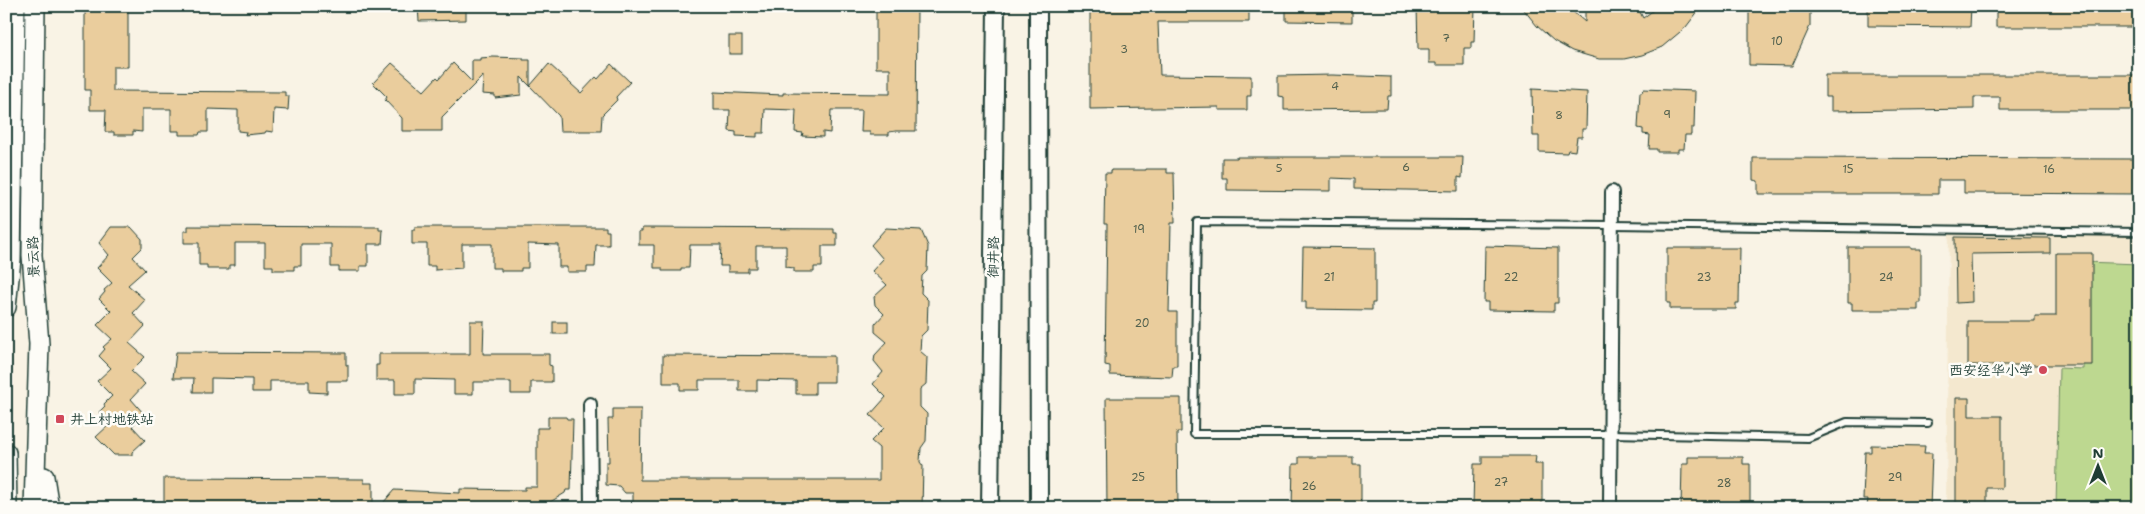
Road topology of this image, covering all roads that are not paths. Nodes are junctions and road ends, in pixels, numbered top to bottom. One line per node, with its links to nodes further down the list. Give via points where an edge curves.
1 (14, 6): 8 (main road, 景云路, via 11,259)
2 (35, 6): 12 (main road, 景云路, via 32,255 39,344)
3 (996, 6): 18 (street, 御井路)
4 (1038, 6): 19 (street)
5 (1612, 192): 6 (street)
6 (1612, 225): 7 (lane); 11 (street); 11 (lane, via 1197,222 1194,434)
7 (2139, 232)
8 (6, 307)
9 (590, 404): 17 (street)
10 (1928, 423): 11 (lane, via 1847,422 1808,438)
11 (1610, 434): 20 (street)
12 (37, 437): 15 (main road, 景云路); 16 (main road)
13 (6, 453): 14 (main road)
14 (7, 508)
15 (34, 508)
16 (48, 508)
17 (591, 508)
18 (990, 508)
19 (1038, 508)
20 (1610, 508)

